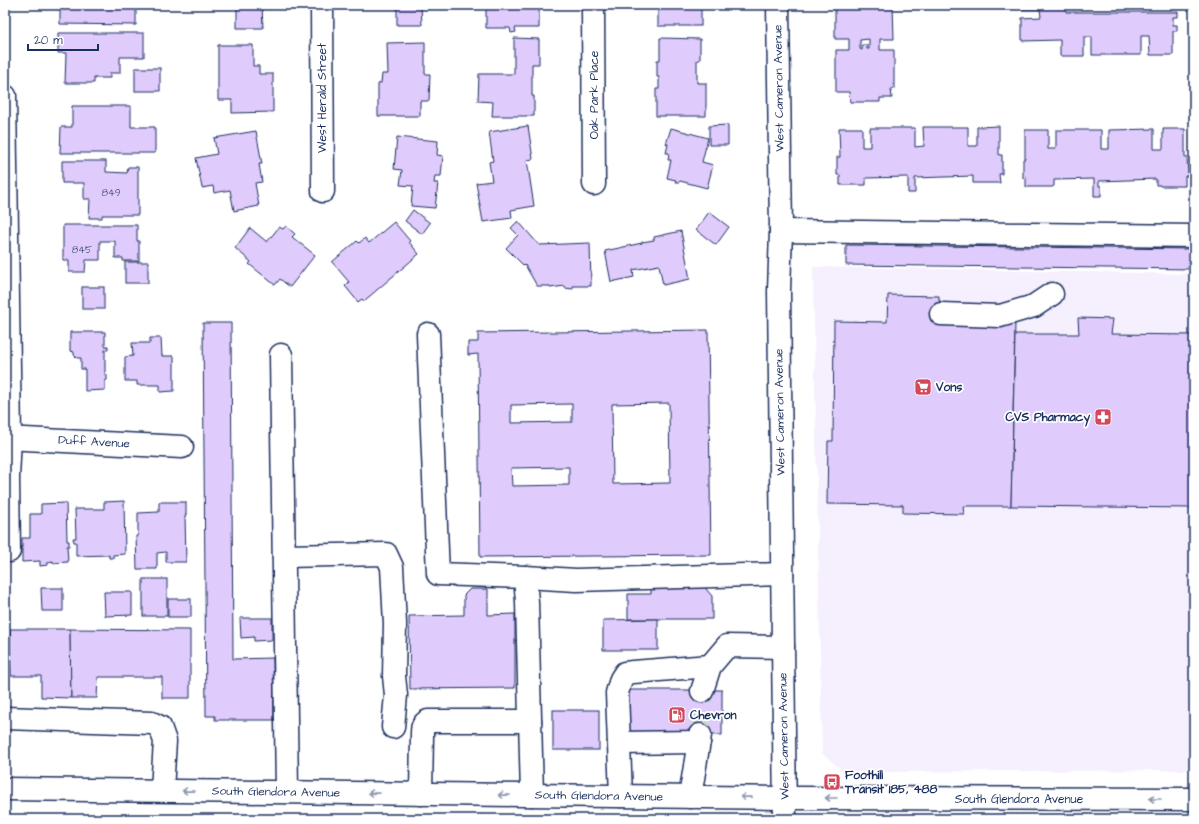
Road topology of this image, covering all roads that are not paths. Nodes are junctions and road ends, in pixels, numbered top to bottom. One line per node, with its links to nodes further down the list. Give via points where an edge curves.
1 (322, 5): 6 (street, West Herald Street)
2 (593, 5): 5 (street, Oak Park Place)
3 (778, 5): 7 (street, West Cameron Avenue)
4 (5, 96): 13 (street)
5 (594, 184)
6 (323, 191)
7 (781, 231): 8 (street); 17 (street, West Cameron Avenue, via 779,299)
8 (1194, 236)
9 (1052, 294): 10 (street, via 1034,306 1000,316)
10 (941, 314)
11 (428, 334): 18 (street, via 438,574)
12 (282, 355): 16 (street)
13 (8, 438): 14 (street, Duff Avenue); 15 (street)
14 (182, 447)
15 (9, 551)
16 (284, 556): 24 (street, via 386,554 392,567 395,624 396,694); 28 (street)
17 (782, 574): 18 (street, via 576,580); 19 (street, West Cameron Avenue)
18 (525, 577): 23 (street)
19 (783, 647): 20 (street, via 727,646); 34 (street, West Cameron Avenue)
20 (710, 666): 21 (street); 25 (street, via 626,673 621,679 617,693)
21 (702, 690)
22 (5, 718): 27 (street, via 152,723 160,727 165,741)
23 (530, 721): 29 (street, via 425,723 422,735); 30 (street)
24 (393, 726)
25 (619, 744): 31 (street); 32 (street, via 700,738)
26 (5, 789): 27 (street, South Glendora Avenue)
27 (162, 790): 28 (street, South Glendora Avenue, one-way to 27)
28 (287, 792): 29 (street, South Glendora Avenue, one-way to 28)
29 (421, 794): 30 (street, South Glendora Avenue, one-way to 29)
30 (532, 795): 31 (street, South Glendora Avenue)
31 (621, 796): 32 (street, South Glendora Avenue)
32 (690, 797): 34 (street, South Glendora Avenue, one-way to 32)
33 (1194, 799): 34 (street, South Glendora Avenue, one-way to 34)
34 (785, 808)

